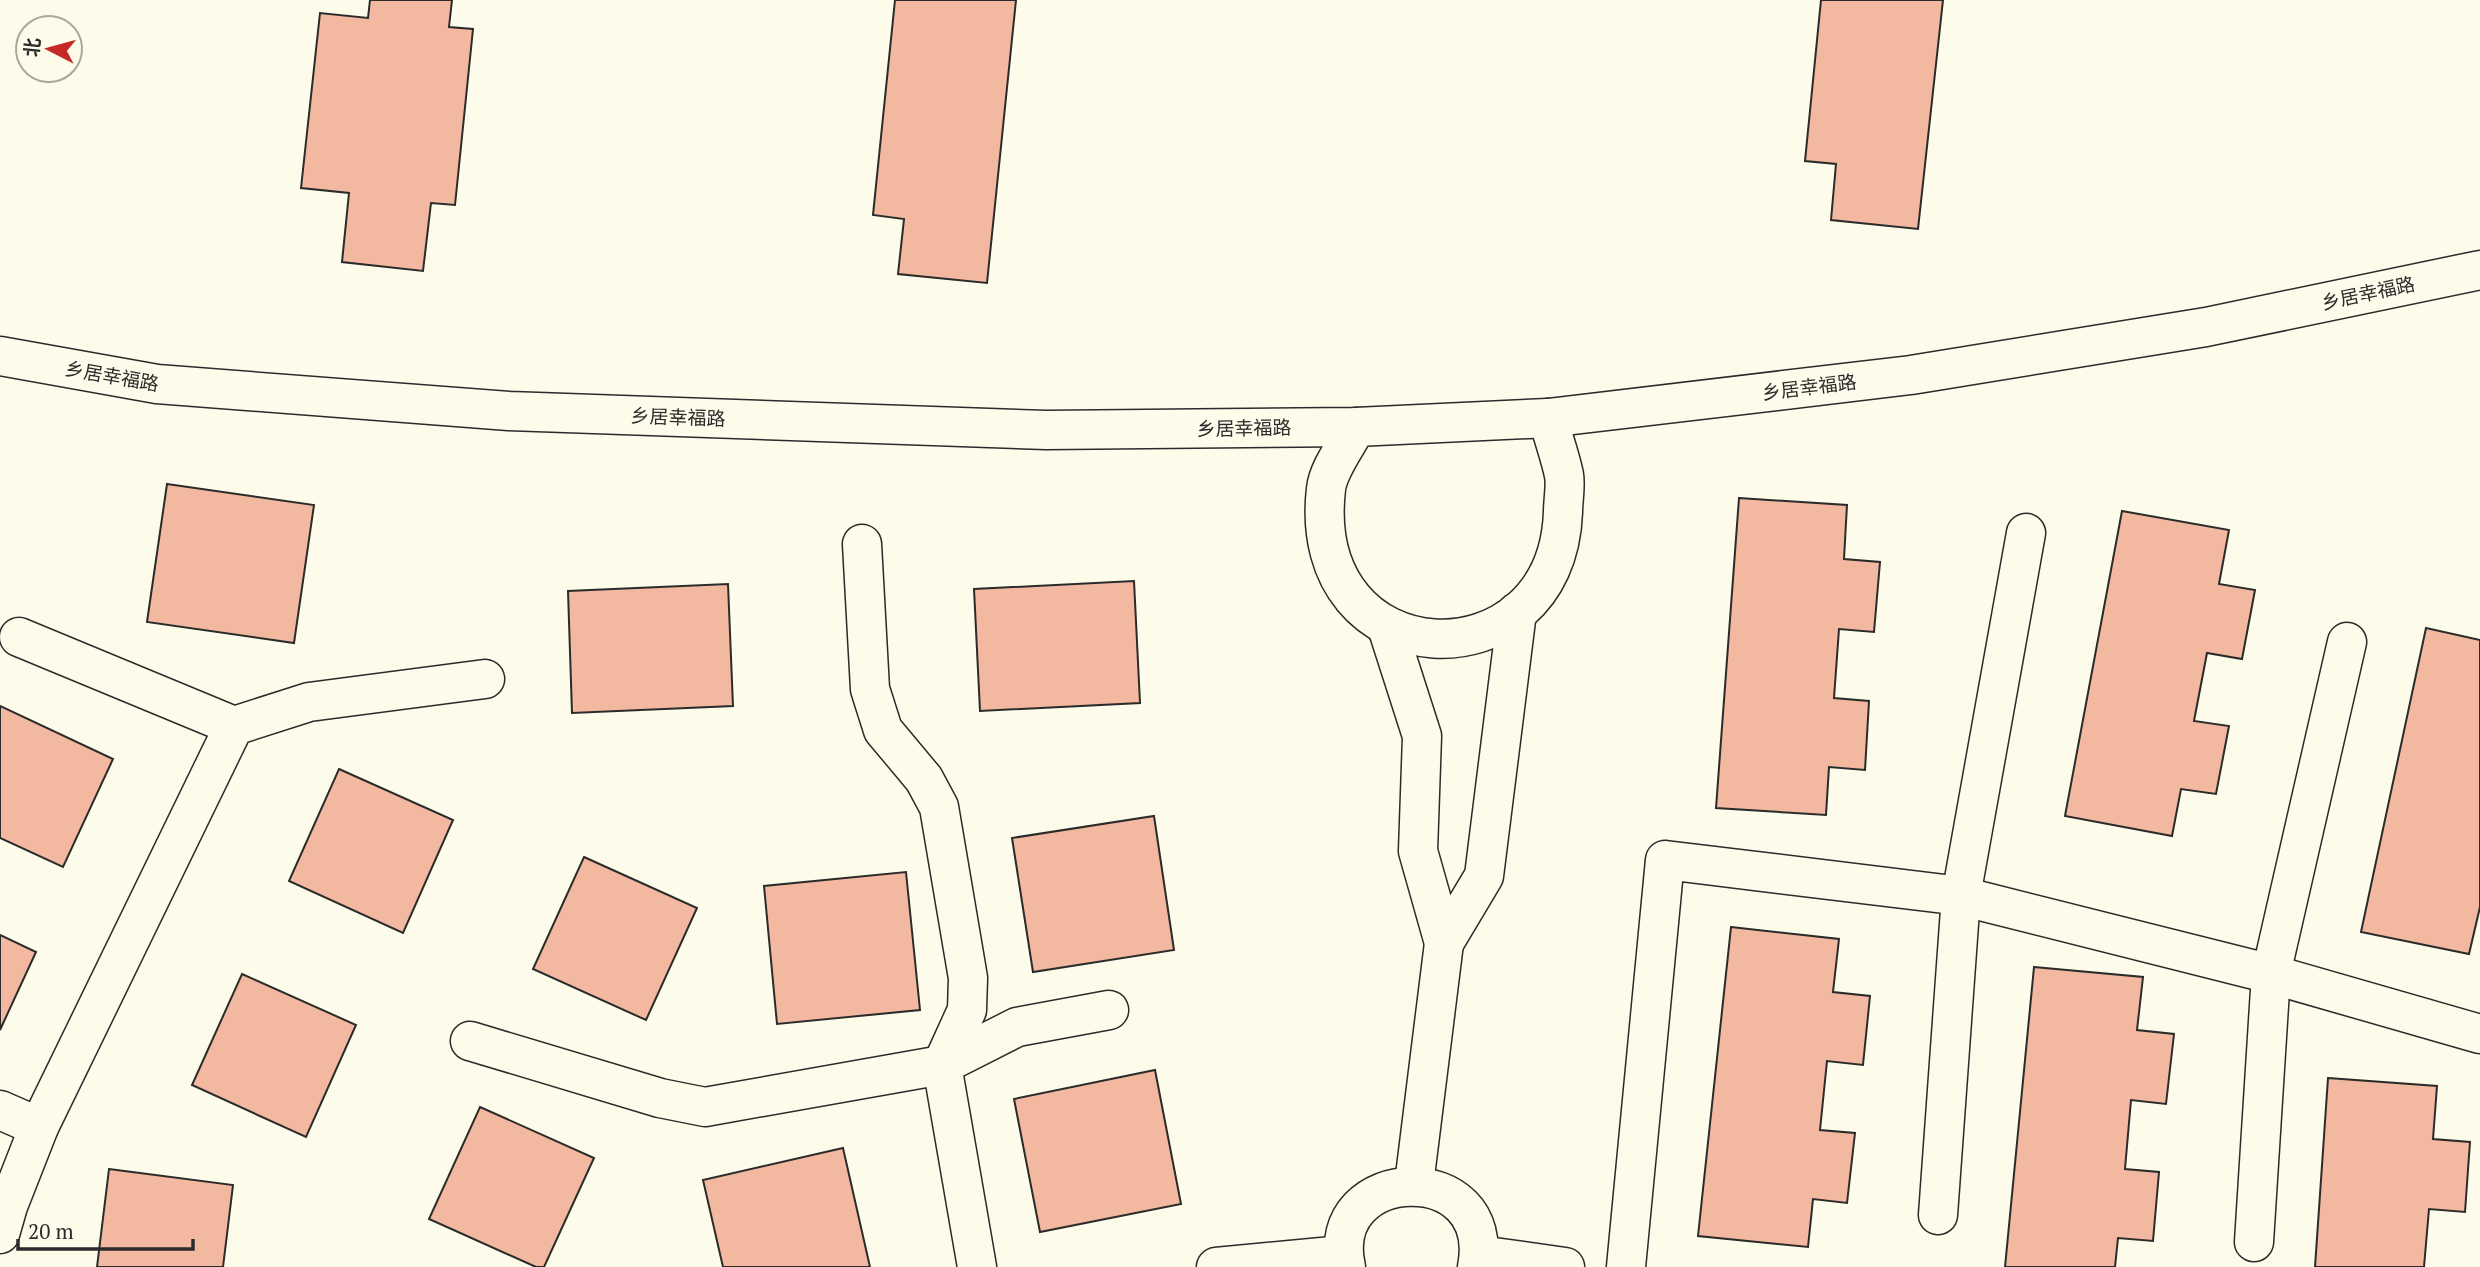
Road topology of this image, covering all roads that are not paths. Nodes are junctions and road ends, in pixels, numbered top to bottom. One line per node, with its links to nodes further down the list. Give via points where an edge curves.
1 (2480, 270): 3 (street, 乡居幸福路, via 2206,327 1924,373)
2 (0, 356): 4 (street, 乡居幸福路, via 158,384 509,411 1046,430)
3 (1548, 418): 4 (street, 乡居幸福路); 7 (street, via 1564,476 1563,530 1554,564 1538,594)
4 (1356, 427): 8 (street, via 1326,486 1326,535 1333,568 1348,595)
5 (2026, 533): 13 (street)
6 (862, 544): 19 (street, via 870,689 883,730 924,779 939,807 968,978 967,1010)
7 (1517, 612): 8 (street, via 1487,632 1450,639); 14 (street, via 1484,876)
8 (1387, 627): 14 (street, via 1422,736 1418,851)
9 (19, 638): 12 (street)
10 (2347, 642): 15 (street)
11 (485, 679): 12 (street, via 309,702)
12 (234, 726): 21 (street)
13 (1961, 896): 15 (street); 23 (street); 31 (street, via 1665,860)
14 (1444, 943): 22 (street)
15 (2271, 974): 17 (street); 25 (street)
16 (1109, 1010): 19 (street, via 1017,1027)
17 (2480, 1034)
18 (470, 1041): 19 (street, via 660,1098 705,1107)
19 (942, 1065): 28 (street)
20 (0, 1110): 21 (street)
21 (39, 1127): 24 (street)
22 (1414, 1184): 26 (street, via 1392,1187 1372,1197 1356,1213 1346,1232); 27 (street, via 1453,1199 1468,1214 1477,1234)
23 (1938, 1214)
24 (0, 1234)
25 (2254, 1242)
26 (1344, 1261): 29 (street)
27 (1478, 1261): 30 (street)
28 (977, 1267)
29 (1216, 1267)
30 (1565, 1267)
31 (1626, 1267)

